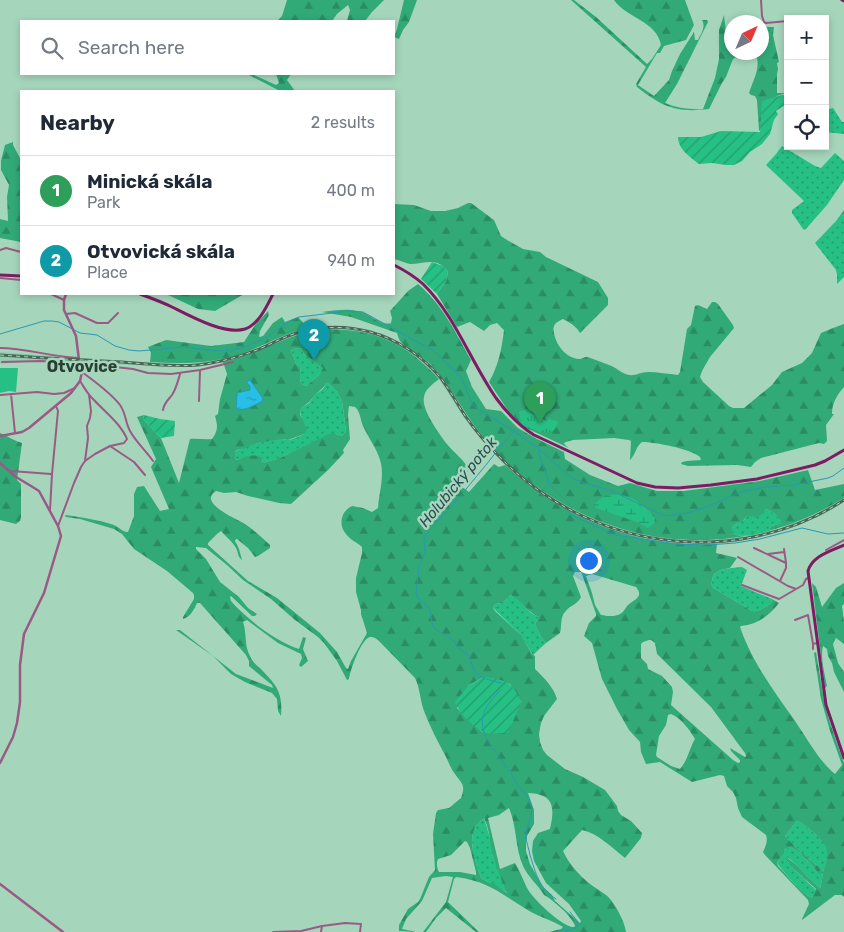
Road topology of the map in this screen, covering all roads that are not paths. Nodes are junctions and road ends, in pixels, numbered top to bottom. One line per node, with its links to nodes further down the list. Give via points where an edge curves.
1 (761, 0): 2 (street, via 764,22)
2 (784, 21)
3 (0, 250): 4 (street, via 6,248)
4 (20, 252)
5 (395, 266): 35 (main road, via 419,281 438,302 488,387 519,425 637,483 678,488 757,479 815,465)
6 (20, 276): 7 (main road)
7 (0, 277): 8 (street)
8 (20, 280)
9 (53, 295): 13 (street)
10 (66, 295): 13 (street)
11 (142, 295): 12 (main road, via 195,320 239,330 257,319)
12 (273, 295)
13 (64, 300): 15 (street)
14 (118, 313): 15 (street, via 108,323 97,323 75,313)
15 (66, 314): 17 (street, via 77,341)
16 (0, 348): 17 (street)
17 (79, 358): 20 (street)
18 (2, 362): 20 (street)
19 (233, 362): 21 (street)
20 (80, 363): 22 (street); 23 (street, via 148,373)
21 (200, 370): 23 (street); 29 (street)
22 (82, 372): 24 (street); 37 (street, via 120,405 130,432)
23 (180, 374): 31 (street)
24 (80, 381): 25 (street); 28 (street)
25 (75, 388): 26 (street, via 54,394); 30 (street)
26 (11, 394): 27 (street); 32 (street)
27 (0, 395)
28 (89, 395): 34 (street, via 125,434 127,439 124,443); 36 (street, via 91,411)
29 (199, 401)
30 (56, 406): 32 (street, via 29,428); 40 (street)
31 (163, 410)
32 (15, 433): 33 (street)
33 (0, 436)
34 (110, 446): 36 (street); 41 (street, via 134,462)
35 (844, 450)
36 (86, 461): 43 (street)
37 (153, 461)
38 (0, 463): 39 (street)
39 (8, 471): 40 (street); 42 (street, via 39,491)
40 (52, 474): 42 (street)
41 (146, 475)
42 (50, 510): 43 (street)
43 (58, 526): 61 (street, via 59,546 44,593 23,640 17,723)
44 (844, 540): 47 (street)
45 (844, 545): 51 (main road, via 812,562)
46 (754, 548): 48 (street)
47 (826, 550)
48 (768, 554): 50 (street); 50 (street, via 784,550)
49 (738, 557): 52 (street)
50 (786, 563): 52 (street)
51 (807, 579): 54 (street); 58 (main road)
52 (780, 581): 54 (street)
53 (742, 584): 54 (street, via 779,600)
54 (796, 589)
55 (807, 611): 56 (street)
56 (808, 615): 57 (street); 58 (street)
57 (795, 620)
58 (815, 643): 59 (street); 60 (main road, via 826,705)
59 (813, 649)
60 (844, 758)
61 (0, 763)
62 (0, 884): 64 (street)
63 (322, 926): 65 (street); 66 (street); 67 (street, via 361,924)
64 (63, 932)
65 (273, 932)
66 (321, 932)
67 (360, 932)

